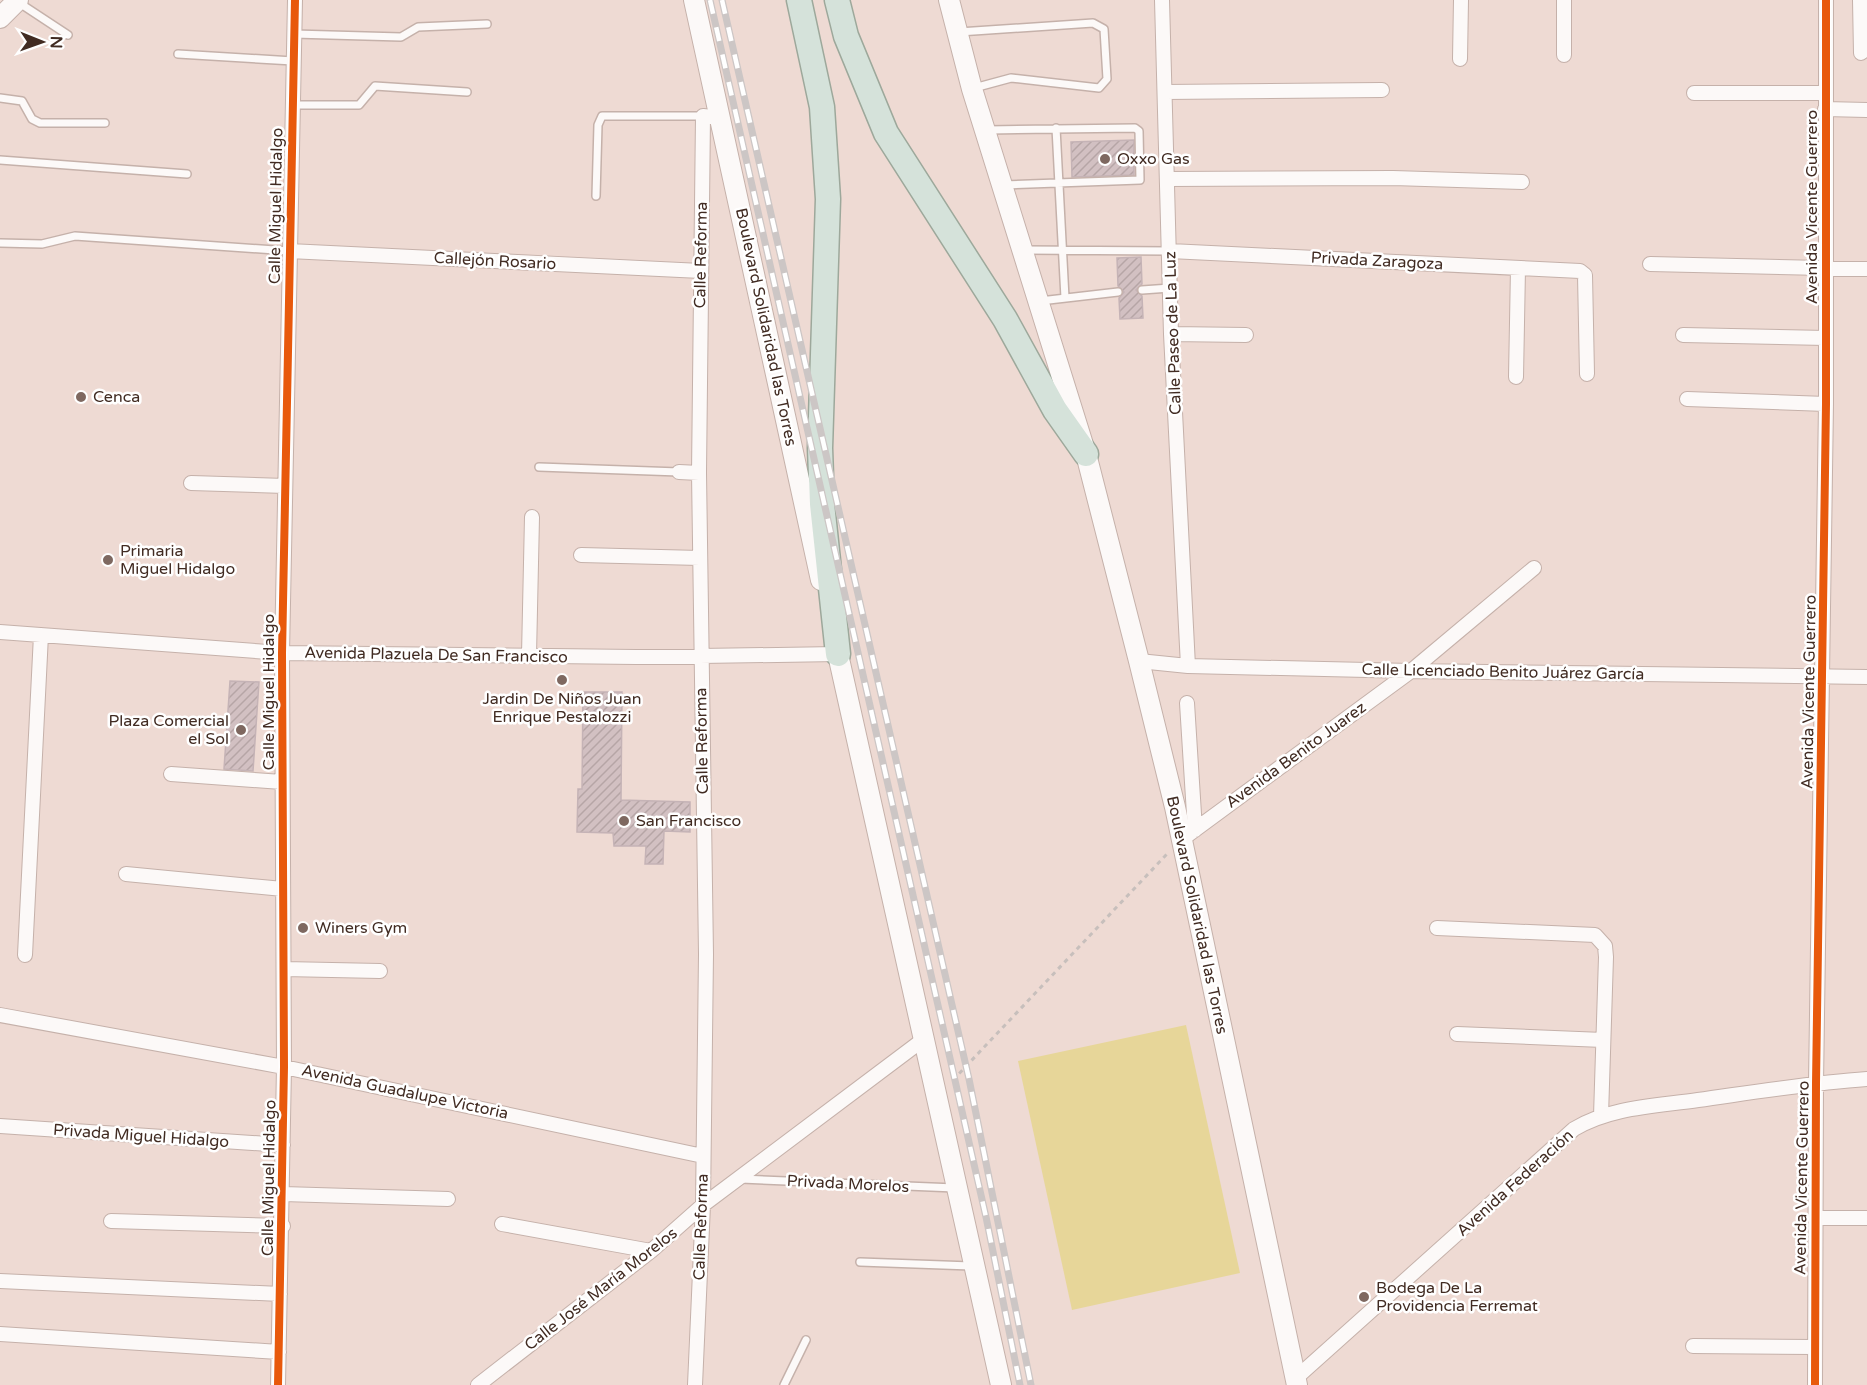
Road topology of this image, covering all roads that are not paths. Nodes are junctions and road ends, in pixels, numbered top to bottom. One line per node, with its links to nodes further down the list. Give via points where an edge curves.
1 (17, 0): 12 (main road); 16 (lane)
2 (295, 0): 15 (street, Calle Miguel Hidalgo)
3 (694, 0): 32 (main road, Boulevard Solidaridad las Torres)
4 (800, 0): 79 (highway, Boulevard Solidaridad las Torres, via 822,107 828,199 820,448)
5 (837, 0): 66 (highway, Boulevard Solidaridad las Torres, via 846,36 886,132 1005,319 1055,410)
6 (1161, 0): 25 (street, Calle Paseo de La Luz)
7 (1461, 0): 20 (street)
8 (1564, 0): 19 (street)
9 (1826, 0): 27 (street, Avenida Vicente Guerrero)
10 (1860, 0): 17 (street)
11 (951, 1): 14 (main road, Boulevard Solidaridad las Torres)
12 (0, 18)
13 (487, 24): 15 (lane, via 418,27 401,37)
14 (957, 32): 22 (main road, Boulevard Solidaridad las Torres); 22 (lane, via 1093,23 1104,29 1107,79 1100,88 1011,78)
15 (294, 34): 21 (street, Calle Miguel Hidalgo)
16 (68, 35)
17 (1861, 53)
18 (178, 54): 21 (lane)
19 (1564, 55)
20 (1460, 59)
21 (293, 61): 29 (street, Calle Miguel Hidalgo)
22 (972, 89): 35 (main road, Boulevard Solidaridad las Torres)
23 (1382, 90): 25 (street)
24 (467, 92): 29 (lane, via 375,86 359,105)
25 (1165, 92): 38 (street, Calle Paseo de La Luz)
26 (1694, 93): 27 (street)
27 (1825, 93): 30 (street, Avenida Vicente Guerrero)
28 (0, 98): 33 (lane, via 22,100 32,119 40,123)
29 (292, 105): 45 (street, Calle Miguel Hidalgo)
30 (1825, 109): 31 (street); 50 (street, Avenida Vicente Guerrero)
31 (1867, 110)
32 (712, 117): 42 (lane, via 602,116 598,125); 52 (street, Calle Reforma); 79 (main road, Boulevard Solidaridad las Torres)
33 (105, 123)
34 (1056, 128): 35 (lane); 39 (lane); 39 (lane, via 1138,128 1142,179)
35 (986, 130): 41 (main road, Boulevard Solidaridad las Torres)
36 (0, 160): 37 (lane)
37 (187, 174)
38 (1168, 179): 40 (street); 47 (street, Calle Paseo de La Luz)
39 (1059, 182): 41 (lane); 46 (lane)
40 (1522, 182)
41 (1004, 185): 44 (main road, Boulevard Solidaridad las Torres)
42 (596, 196)
43 (0, 243): 45 (lane, via 42,244 75,236)
44 (1025, 250): 46 (lane); 57 (main road, Boulevard Solidaridad las Torres)
45 (289, 251): 52 (street, Callejón Rosario); 71 (street, Calle Miguel Hidalgo)
46 (1062, 251): 47 (lane); 56 (lane)
47 (1170, 251): 49 (street, Privada Zaragoza); 53 (street, Calle Paseo de La Luz)
48 (1650, 264): 50 (street)
49 (1518, 268): 62 (street, Privada Zaragoza, via 1583,272); 63 (street)
50 (1826, 268): 51 (street); 61 (street, Avenida Vicente Guerrero)
51 (1867, 269)
52 (701, 270): 69 (street, Calle Reforma)
53 (1170, 288): 54 (lane); 58 (street, Calle Paseo de La Luz)
54 (1142, 290)
55 (1118, 292): 56 (lane)
56 (1065, 298): 57 (lane)
57 (1040, 301): 66 (main road, Boulevard Solidaridad las Torres)
58 (1171, 334): 60 (street); 83 (street, Calle Paseo de La Luz)
59 (1683, 334): 61 (street)
60 (1246, 335)
61 (1826, 338): 65 (street, Avenida Vicente Guerrero)
62 (1587, 374)
63 (1516, 377)
64 (1687, 399): 65 (street)
65 (1826, 404): 86 (street, Avenida Vicente Guerrero)
66 (1086, 454): 82 (main road, Boulevard Solidaridad las Torres)
67 (539, 467): 68 (lane)
68 (679, 472): 69 (street)
69 (699, 473): 74 (street, Calle Reforma)
70 (190, 483): 71 (street)
71 (285, 486): 78 (street, Calle Miguel Hidalgo)
72 (532, 517): 80 (street)
73 (581, 555): 74 (street)
74 (700, 558): 81 (street, Calle Reforma)
75 (1534, 568): 84 (street, Avenida Benito Juarez)
76 (0, 632): 77 (street, Avenida Plazuela De San Francisco)
77 (41, 635): 78 (street, Avenida Plazuela De San Francisco); 94 (street)
78 (282, 653): 80 (street, Avenida Plazuela De San Francisco); 89 (street, Calle Miguel Hidalgo)
79 (838, 654): 81 (street, Avenida Plazuela De San Francisco); 99 (main road, Boulevard Solidaridad las Torres)
80 (529, 655): 81 (street, Avenida Plazuela De San Francisco)
81 (700, 656): 107 (street, Calle Reforma, via 706,954)
82 (1138, 661): 83 (street, Calle Licenciado Benito Juárez García); 90 (main road, Boulevard Solidaridad las Torres)
83 (1188, 666): 84 (street, Calle Licenciado Benito Juárez García)
84 (1411, 671): 86 (street, Calle Licenciado Benito Juárez García); 90 (street, Avenida Benito Juarez)
85 (1867, 676): 86 (street, Calle Licenciado Benito Juárez García)
86 (1823, 678): 103 (street, Avenida Vicente Guerrero)
87 (1187, 703): 90 (street)
88 (171, 774): 89 (street)
89 (282, 782): 92 (street, Calle Miguel Hidalgo)
90 (1188, 835): 128 (main road, Boulevard Solidaridad las Torres)
91 (126, 874): 92 (street)
92 (283, 889): 95 (street, Calle Miguel Hidalgo)
93 (1437, 928): 100 (street, via 1595,935 1605,946 1606,957)
94 (25, 955)
95 (284, 969): 96 (street); 101 (street, Calle Miguel Hidalgo)
96 (380, 971)
97 (0, 1015): 101 (street, Avenida Guadalupe Victoria)
98 (1457, 1034): 100 (street)
99 (924, 1039): 108 (street, Calle José María Morelos); 109 (main road, Boulevard Solidaridad las Torres)
100 (1603, 1040): 104 (street)
101 (284, 1067): 106 (street, Calle Miguel Hidalgo); 107 (street, Avenida Guadalupe Victoria)
102 (1867, 1079): 103 (street, Avenida Federación)
103 (1816, 1083): 104 (street, Avenida Federación); 113 (street, Avenida Vicente Guerrero)
104 (1601, 1116): 128 (street, Avenida Federación, via 1574,1129)
105 (0, 1126): 106 (street, Privada Miguel Hidalgo)
106 (283, 1145): 110 (street, Calle Miguel Hidalgo)
107 (703, 1156): 112 (street, Calle Reforma)
108 (739, 1179): 109 (lane, Privada Morelos); 112 (street, Calle José María Morelos)
109 (957, 1188): 120 (main road, Boulevard Solidaridad las Torres)
110 (283, 1194): 111 (street); 117 (street, Calle Miguel Hidalgo)
111 (448, 1199)
112 (703, 1205): 118 (street, Calle José María Morelos); 131 (street, Calle Reforma)
113 (1815, 1218): 114 (street); 126 (street, Avenida Vicente Guerrero)
114 (1867, 1218)
115 (111, 1221): 117 (street)
116 (502, 1224): 118 (street)
117 (283, 1226): 122 (street, Calle Miguel Hidalgo)
118 (651, 1251): 130 (street, Calle José María Morelos)
119 (860, 1262): 120 (lane)
120 (974, 1266): 133 (main road, Boulevard Solidaridad las Torres)
121 (0, 1281): 122 (street)
122 (280, 1294): 127 (street, Calle Miguel Hidalgo)
123 (0, 1334): 127 (street)
124 (806, 1340): 132 (lane)
125 (1693, 1346): 126 (street)
126 (1814, 1347): 134 (street, Avenida Vicente Guerrero)
127 (279, 1352): 129 (street, Calle Miguel Hidalgo)
128 (1292, 1383)
129 (278, 1385)
130 (478, 1385)
131 (695, 1385)
132 (784, 1385)
133 (1000, 1385)
134 (1815, 1385)

